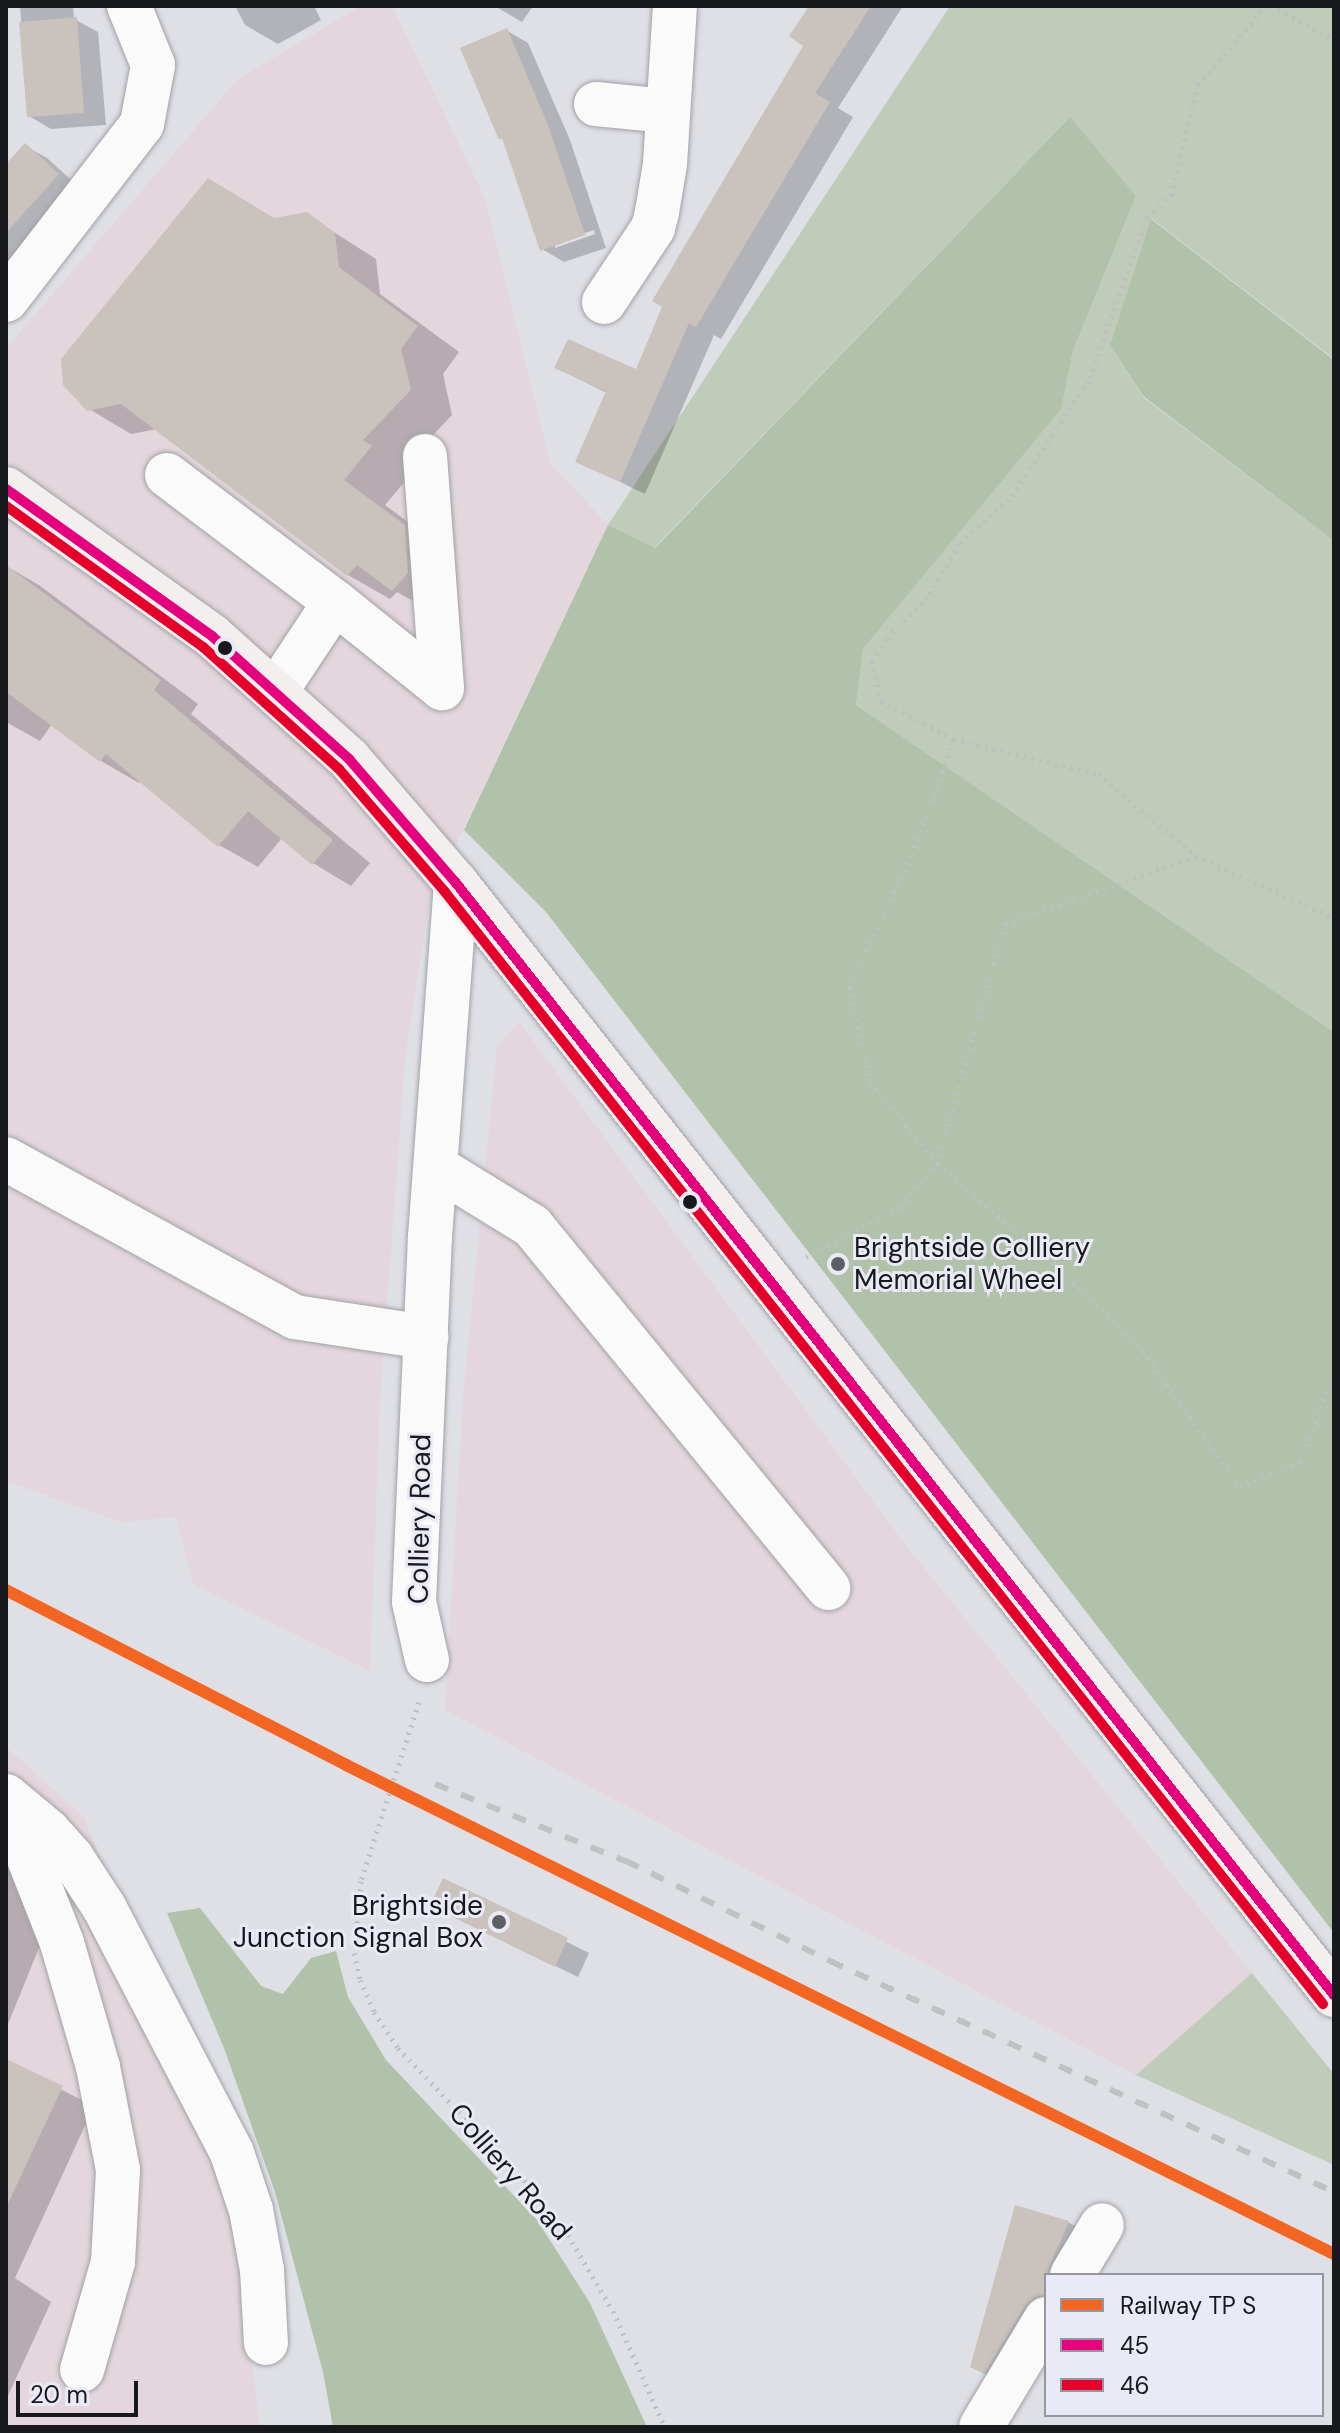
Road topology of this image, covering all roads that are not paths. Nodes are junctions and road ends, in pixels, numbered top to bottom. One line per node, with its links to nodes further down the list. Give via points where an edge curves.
1 (129, 6): 5 (street, via 153,65 142,124)
2 (675, 6): 4 (street)
3 (596, 104): 4 (street)
4 (666, 111): 6 (street, via 665,164 653,228)
5 (6, 300)
6 (604, 302)
7 (425, 456): 10 (street, via 442,688)
8 (167, 475): 10 (street)
9 (6, 489): 11 (main road, via 212,636)
10 (335, 602): 11 (street)
11 (276, 691): 12 (main road, via 349,759)
12 (456, 883): 14 (street, Colliery Road); 20 (main road)
13 (6, 1159): 15 (street, via 295,1317)
14 (436, 1167): 15 (street, Colliery Road); 16 (street, via 532,1226)
15 (426, 1337): 17 (street, Colliery Road, via 414,1602)
16 (828, 1588)
17 (427, 1660)
18 (6, 1796): 24 (street, via 64,1849 104,1907 232,2153 251,2210 262,2270)
19 (6, 1810): 25 (street, via 62,1943 98,2067 118,2170 113,2262)
20 (1334, 1995)
21 (1102, 2225): 22 (street)
22 (1073, 2273)
23 (1044, 2322): 26 (street)
24 (266, 2343)
25 (82, 2370)
26 (981, 2427)

